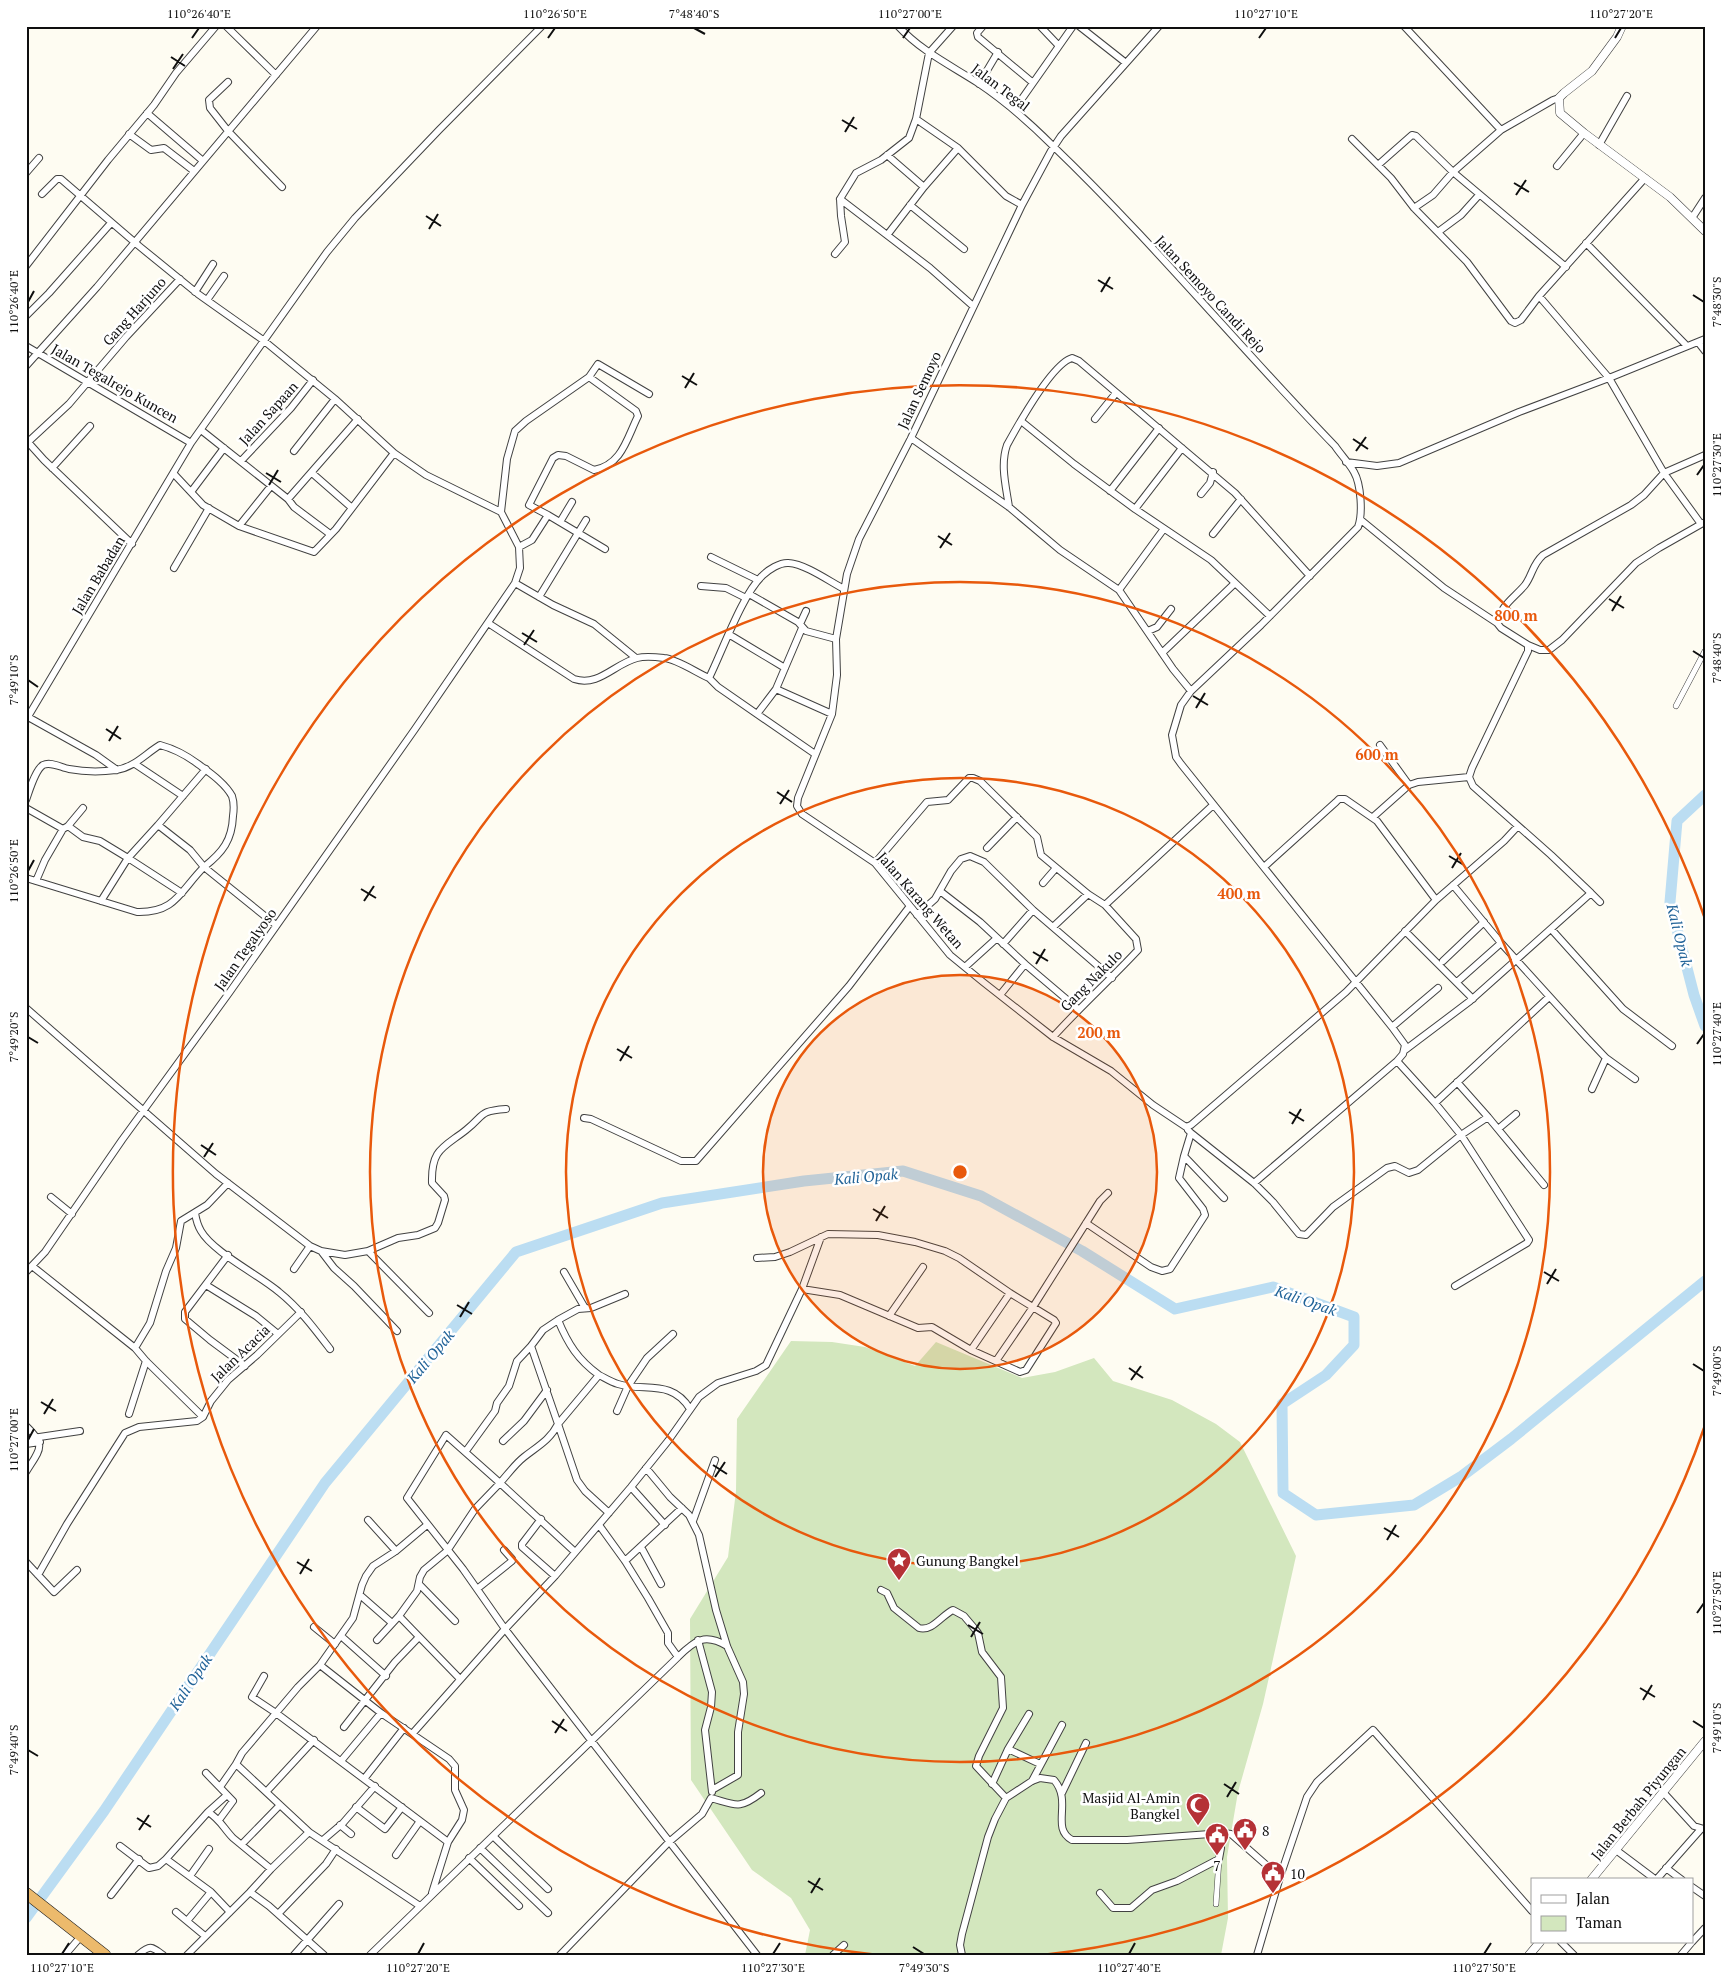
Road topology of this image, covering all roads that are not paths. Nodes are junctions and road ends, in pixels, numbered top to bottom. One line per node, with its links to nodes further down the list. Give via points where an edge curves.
1 (216, 26): 25 (street)
2 (226, 26): 18 (street)
3 (317, 26): 18 (street)
4 (542, 26): 73 (street, Jalan Babadan, via 355,218)
5 (898, 26): 16 (street, Jalan Tegal)
6 (953, 26): 16 (street)
7 (983, 26): 15 (street, via 977,33 978,37)
8 (1040, 26): 14 (street)
9 (1073, 26): 14 (street)
10 (1079, 26): 17 (street)
11 (1159, 26): 17 (street, Jalan Semoyo)
12 (1404, 26): 27 (street)
13 (1622, 26): 23 (street, via 1596,66)
14 (1059, 46): 20 (street)
15 (998, 52): 20 (street); 21 (street)
16 (929, 53): 21 (street, Jalan Tegal); 26 (street)
17 (1126, 63): 33 (street, Jalan Semoyo)
18 (276, 75): 28 (street)
19 (228, 82): 28 (street, via 208,102)
20 (1032, 82): 24 (street)
21 (979, 84): 24 (street, Jalan Tegal)
22 (1627, 96): 32 (street)
23 (1560, 98): 27 (street); 29 (street, via 1560,112)
24 (1014, 110): 33 (street, Jalan Tegal)
25 (147, 114): 30 (street); 37 (street)
26 (916, 119): 34 (street); 35 (street, via 909,138)
27 (1501, 130): 41 (street)
28 (228, 131): 37 (street); 44 (street)
29 (1584, 133): 32 (street); 39 (street)
30 (129, 134): 40 (street, via 151,150 164,148); 48 (street)
31 (1352, 139): 38 (street)
32 (1599, 145): 43 (street)
33 (1054, 146): 52 (street, Jalan Semoyo); 102 (street, Jalan Semoyo Candi Rejo, via 1178,276 1335,446)
34 (958, 148): 45 (street); 52 (street, via 1006,196)
35 (888, 155): 45 (street); 50 (street, via 856,173)
36 (39, 158): 42 (street)
37 (203, 161): 40 (street)
38 (1378, 166): 41 (street, via 1413,135); 53 (street)
39 (1557, 166)
40 (194, 171): 59 (street)
41 (1453, 172): 47 (street); 53 (street, via 1433,194)
42 (26, 173)
43 (1645, 178): 54 (street); 60 (street)
44 (282, 187)
45 (924, 187): 51 (street)
46 (42, 194): 48 (street, via 59,179)
47 (1479, 195): 57 (street); 65 (street)
48 (81, 196): 55 (street); 64 (street)
49 (1705, 198): 54 (street)
50 (840, 199): 58 (street); 62 (street, via 844,242)
51 (910, 205): 58 (street); 61 (street)
52 (1022, 205): 71 (street, Jalan Semoyo)
53 (1414, 208): 57 (street)
54 (1692, 218): 56 (street)
55 (111, 223): 59 (street); 72 (street)
56 (1705, 231)
57 (1438, 232): 69 (street, via 1467,262 1511,321 1521,320)
58 (888, 234): 71 (street)
59 (134, 242): 67 (street); 78 (street)
60 (1586, 243): 65 (street); 76 (street)
61 (964, 249)
62 (835, 254)
63 (213, 264): 68 (street)
64 (26, 266)
65 (1566, 268): 69 (street)
66 (224, 276): 70 (street)
67 (180, 279): 68 (street); 83 (street, Gang Harjuno)
68 (195, 292): 70 (street)
69 (1539, 296): 81 (street)
70 (207, 300): 73 (street)
71 (972, 306): 93 (street, Jalan Semoyo)
72 (26, 316)
73 (263, 340): 82 (street); 92 (street, Jalan Babadan)
74 (1701, 341): 76 (street); 77 (street)
75 (26, 346): 78 (street, Jalan Tegalrejo Kuncen)
76 (1687, 346): 81 (street)
77 (1705, 351)
78 (38, 353): 79 (street); 83 (street, Jalan Tegalrejo Kuncen)
79 (26, 366)
80 (588, 377): 85 (street, via 598,364); 119 (street, via 515,431 507,459); 120 (street, via 636,411 638,416 612,463 594,470 566,456 554,458 529,505)
81 (1610, 378): 102 (street, via 1394,464 1377,466); 107 (street)
82 (313, 380): 86 (street); 101 (street, Jalan Sapaan)
83 (87, 382): 94 (street, Gang Harjuno, via 69,404); 95 (street, Jalan Tegalrejo Kuncen)
84 (1116, 393): 88 (street); 89 (street, via 1079,361 1068,359 1048,380); 91 (street)
85 (649, 394)
86 (335, 398): 87 (street); 98 (street)
87 (358, 419): 99 (street); 105 (street)
88 (1095, 419)
89 (1021, 421): 109 (street); 115 (street, via 1004,454)
90 (90, 426): 103 (street)
91 (1158, 428): 97 (street); 109 (street)
92 (201, 430): 95 (street, Jalan Babadan); 96 (street)
93 (910, 438): 115 (street); 140 (street, Jalan Semoyo, via 859,538)
94 (27, 441): 103 (street)
95 (191, 442): 106 (street, Jalan Babadan)
96 (224, 448): 101 (street); 110 (street)
97 (1182, 448): 104 (street); 118 (street)
98 (294, 451)
99 (394, 452): 117 (street); 119 (street, via 426,475)
100 (1705, 455): 107 (street)
101 (241, 461): 108 (street)
102 (1346, 462): 122 (street, Jalan Semoyo Candi Rejo, via 1355,473)
103 (52, 468): 130 (street)
104 (1213, 472): 111 (street, via 1210,483); 113 (street)
105 (312, 473): 112 (street); 117 (street)
106 (174, 474): 110 (street); 130 (street, Jalan Babadan)
107 (1664, 474): 124 (street); 148 (street, via 1631,505 1543,555 1526,583 1506,604)
108 (271, 486): 112 (street); 125 (street)
109 (1110, 491): 118 (street)
110 (191, 492): 116 (street)
111 (1201, 494)
112 (288, 499): 128 (street)
113 (1241, 499): 129 (street); 135 (street)
114 (572, 502): 123 (street)
115 (1009, 507): 141 (street, via 1060,550)
116 (209, 508): 125 (street); 134 (street)
117 (352, 508): 128 (street)
118 (1135, 509): 126 (street)
119 (501, 512): 131 (street)
120 (548, 515): 123 (street); 131 (street, via 532,540)
121 (586, 520): 127 (street)
122 (1361, 520): 135 (street); 148 (street, via 1444,588)
123 (560, 522): 127 (street)
124 (1703, 523): 153 (street, via 1636,563 1550,650)
125 (239, 526): 128 (street, via 313,552)
126 (1163, 530): 138 (street, via 1201,552); 141 (street)
127 (578, 533): 132 (street); 143 (street)
128 (330, 534)
129 (1213, 534)
130 (132, 544): 164 (street, Jalan Babadan)
131 (520, 547): 137 (street, via 520,568)
132 (605, 549)
133 (711, 557): 136 (street)
134 (174, 568)
135 (1310, 576): 146 (street)
136 (758, 580): 140 (street, via 776,566 788,563 801,566); 142 (street)
137 (515, 583): 143 (street); 147 (street, Jalan Tegalyoso)
138 (1234, 584): 146 (street); 155 (street)
139 (701, 586): 142 (street, via 726,588)
140 (844, 589): 152 (street, Jalan Semoyo)
141 (1119, 590): 150 (street)
142 (747, 596): 149 (street); 151 (street)
143 (539, 597): 156 (street, via 594,624)
144 (1172, 609): 150 (street, via 1157,627)
145 (806, 611): 149 (street)
146 (1270, 616): 160 (street)
147 (488, 623): 156 (street, via 583,682 596,680); 205 (street, Jalan Tegalyoso)
148 (1497, 623): 153 (street)
149 (801, 626): 152 (street); 157 (street)
150 (1148, 631): 155 (street)
151 (730, 635): 157 (street); 158 (street)
152 (836, 639): 163 (street, Jalan Semoyo, via 837,675)
153 (1528, 645): 170 (street)
154 (1705, 651): 161 (street)
155 (1162, 653): 160 (street)
156 (636, 658): 158 (street, via 666,658)
157 (785, 668): 159 (street)
158 (707, 677): 162 (street)
159 (776, 689): 162 (street); 163 (street)
160 (1191, 691): 175 (street, via 1180,705 1172,735 1173,745 1176,757)
161 (1676, 706)
162 (757, 714): 166 (street)
163 (832, 714): 166 (street, Jalan Semoyo)
164 (27, 718): 169 (street)
165 (1380, 744): 171 (street)
166 (814, 754): 174 (street, Jalan Semoyo)
167 (135, 764): 168 (street, via 160,745 184,754); 169 (street); 172 (street)
168 (206, 769): 172 (street); 186 (street, via 224,785 233,798 234,808 230,839)
169 (117, 770): 173 (street, via 70,770 44,765)
170 (1469, 777): 171 (street); 181 (street, via 1473,786)
171 (1409, 785): 179 (street)
172 (183, 796): 180 (street)
173 (26, 800)
174 (797, 806): 185 (street, Jalan Karang Wetan, via 802,814)
175 (1212, 806): 187 (street); 201 (street)
176 (26, 808): 182 (street)
177 (82, 808): 182 (street)
178 (1017, 817): 183 (street); 185 (street, via 980,781 969,778 948,800 927,802); 188 (street, via 1037,837 1041,855)
179 (1373, 817): 187 (street, via 1340,799); 197 (street)
180 (158, 826): 184 (street); 186 (street, via 190,850)
181 (1518, 826): 192 (street); 195 (street)
182 (66, 827): 184 (street); 190 (street)
183 (988, 848)
184 (128, 858): 194 (street); 198 (street)
185 (875, 864): 200 (street, Jalan Karang Wetan)
186 (204, 867): 194 (street); 205 (street)
187 (1264, 867): 217 (street)
188 (1056, 868): 191 (street); 196 (street)
189 (26, 878): 190 (street)
190 (36, 881): 198 (street)
191 (1043, 883)
192 (1453, 885): 197 (street); 204 (street)
193 (940, 891): 202 (street, via 961,859 970,856 984,862); 203 (street); 209 (street)
194 (182, 893): 198 (street, via 156,912 137,912)
195 (1591, 893): 199 (street); 207 (street)
196 (1088, 894): 201 (street); 206 (street)
197 (1436, 900): 208 (street)
198 (101, 902)
199 (1600, 902)
200 (910, 906): 203 (street, Jalan Karang Wetan); 239 (street, via 849,986 696,1161 681,1161 591,1118)
201 (1105, 906): 216 (street, Gang Nakulo, via 1135,937 1138,945 1138,950)
202 (1033, 910): 206 (street); 211 (street)
203 (917, 915): 215 (street, Jalan Karang Wetan, via 950,955)
204 (1484, 922): 210 (street); 213 (street)
205 (276, 925): 236 (street, Jalan Tegalyoso)
206 (1052, 927): 216 (street)
207 (1552, 930): 212 (street); 227 (street, via 1623,1009)
208 (1405, 931): 217 (street); 218 (street)
209 (997, 938): 211 (street); 215 (street)
210 (1501, 942): 212 (street); 218 (street)
211 (1003, 944): 214 (street)
212 (1517, 960): 221 (street); 222 (street)
213 (1442, 961)
214 (1025, 964): 220 (street); 224 (street)
215 (965, 967): 220 (street, Jalan Karang Wetan)
216 (1112, 978): 224 (street, Gang Nakulo)
217 (1356, 982): 225 (street); 240 (street)
218 (1457, 982): 222 (street)
219 (1438, 988): 225 (street)
220 (1000, 994): 226 (street, Jalan Karang Wetan)
221 (1549, 997): 229 (street); 232 (street)
222 (1473, 999): 228 (street)
223 (26, 1008): 236 (street)
224 (1078, 1009): 226 (street, Gang Nakulo)
225 (1392, 1027): 228 (street, via 1403,1041)
226 (1053, 1037): 240 (street, Jalan Karang Wetan, via 1099,1063 1153,1106)
227 (1672, 1046)
228 (1405, 1050): 230 (street)
229 (1606, 1058): 231 (street); 233 (street)
230 (1397, 1061): 234 (street); 246 (street)
231 (1635, 1079)
232 (1457, 1082): 234 (street); 238 (street)
233 (1592, 1089)
234 (1435, 1103): 243 (street)
235 (506, 1109): 257 (street, via 487,1111 444,1145 436,1156 432,1183 445,1200 438,1224 418,1235 398,1238)
236 (144, 1111): 245 (street); 252 (street, Jalan Tegalyoso)
237 (1516, 1114): 241 (street)
238 (1488, 1117): 241 (street); 243 (street)
239 (584, 1118)
240 (1186, 1127): 242 (street, Jalan Karang Wetan)
241 (1498, 1129): 247 (street)
242 (1191, 1133): 244 (street); 246 (street, Jalan Karang Wetan)
243 (1461, 1135): 246 (street, Jalan Karang Wetan, via 1418,1170 1409,1173 1395,1166 1387,1168 1333,1207 1306,1235 1299,1234); 266 (street, via 1530,1240)
244 (1184, 1156): 250 (street); 253 (street, via 1179,1178 1205,1215 1170,1269 1162,1271 1151,1267)
245 (228, 1183): 251 (street); 255 (street)
246 (1254, 1183)
247 (1544, 1185)
248 (1108, 1193): 253 (street)
249 (51, 1197): 252 (street)
250 (1224, 1198)
251 (195, 1213): 258 (street, via 201,1231); 280 (street, via 181,1221 176,1248 150,1323)
252 (72, 1214): 260 (street, Jalan Tegalyoso)
253 (1086, 1223): 270 (street)
254 (821, 1237): 259 (street, via 775,1257); 267 (street); 268 (street, via 828,1234 878,1235 915,1242 959,1258)
255 (310, 1246): 256 (street); 262 (street)
256 (321, 1251): 257 (street, via 345,1254); 276 (street)
257 (368, 1251): 273 (street)
258 (228, 1255): 265 (street); 272 (street)
259 (757, 1258)
260 (32, 1266): 263 (street, Jalan Tegalyoso); 280 (street)
261 (923, 1267): 274 (street)
262 (294, 1269)
263 (26, 1272)
264 (564, 1272): 271 (street)
265 (206, 1285): 277 (street, via 256,1316); 285 (street, via 184,1312 185,1319)
266 (1455, 1286)
267 (802, 1289): 274 (street, via 840,1295); 289 (street, via 766,1365 718,1383 699,1397)
268 (1010, 1293): 270 (street); 282 (street)
269 (625, 1294): 271 (street)
270 (1033, 1307): 284 (street); 284 (street, via 1056,1323 1026,1370 1020,1372)
271 (585, 1308): 275 (street)
272 (301, 1312): 277 (street, Jalan Acacia); 281 (street)
273 (429, 1314)
274 (889, 1316): 282 (street, via 918,1328 932,1328)
275 (558, 1320): 279 (street, via 543,1330); 286 (street, via 577,1356)
276 (397, 1332)
277 (278, 1334): 285 (street, Jalan Acacia)
278 (672, 1334): 287 (street, via 651,1352)
279 (531, 1346): 288 (street); 300 (street, via 517,1361 509,1386)
280 (136, 1348): 283 (street)
281 (330, 1349)
282 (971, 1350): 284 (street)
283 (146, 1361): 291 (street); 292 (street)
284 (996, 1361)
285 (245, 1366): 292 (street, Jalan Acacia, via 228,1380)
286 (600, 1375): 287 (street, via 616,1384); 293 (street)
287 (628, 1386): 289 (street, via 669,1390 678,1394); 290 (street)
288 (547, 1390): 293 (street); 298 (street, via 524,1422)
289 (690, 1410): 302 (street)
290 (617, 1411)
291 (129, 1414)
292 (203, 1416): 322 (street, via 196,1421 139,1427 124,1433)
293 (558, 1424): 304 (street, via 544,1444 523,1458); 307 (street, via 576,1480)
294 (26, 1426): 297 (street)
295 (80, 1431): 297 (street)
296 (26, 1439): 297 (street)
297 (39, 1440): 299 (street); 303 (street, via 38,1452)
298 (503, 1441)
299 (26, 1444)
300 (466, 1452): 304 (street); 313 (street, via 446,1435 407,1498)
301 (715, 1460): 310 (street)
302 (646, 1468): 305 (street); 306 (street)
303 (26, 1472)
304 (500, 1483): 308 (street); 315 (street, via 474,1509)
305 (631, 1487): 307 (street); 312 (street)
306 (682, 1508): 310 (street); 312 (street)
307 (609, 1513): 311 (street)
308 (541, 1519): 318 (street); 323 (street, via 522,1547)
309 (368, 1520): 317 (street)
310 (693, 1521): 339 (street)
311 (599, 1525): 318 (street); 319 (street)
312 (665, 1525): 314 (street)
313 (427, 1526): 315 (street); 317 (street)
314 (641, 1547): 319 (street); 325 (street)
315 (447, 1550): 324 (street, via 424,1570); 326 (street)
316 (504, 1550): 326 (street, via 512,1561)
317 (396, 1551): 328 (street, via 372,1566)
318 (575, 1552): 323 (street)
319 (625, 1561): 340 (street)
320 (26, 1562): 322 (street)
321 (77, 1570): 322 (street, via 54,1592)
322 (38, 1576)
323 (555, 1576): 333 (street)
324 (419, 1584): 329 (street); 330 (street)
325 (661, 1584)
326 (477, 1590): 333 (street)
327 (881, 1590): 364 (street, via 887,1593 894,1608 919,1628 928,1628 953,1610 964,1616 978,1633 982,1652 998,1671 1002,1691 1001,1713 976,1763)
328 (360, 1596): 331 (street); 334 (street, via 353,1618)
329 (399, 1616): 331 (street); 335 (street)
330 (455, 1621)
331 (392, 1623): 336 (street)
332 (314, 1627): 338 (street)
333 (505, 1629): 344 (street); 353 (street)
334 (341, 1636): 338 (street); 343 (street)
335 (419, 1637): 343 (street); 344 (street)
336 (377, 1640)
337 (698, 1640): 339 (street, via 709,1638); 340 (street); 367 (street, via 712,1692 705,1730)
338 (335, 1644): 341 (street)
339 (727, 1646): 367 (street, via 743,1682 738,1775)
340 (678, 1657): 353 (street)
341 (320, 1665): 345 (street); 346 (street)
342 (264, 1676): 346 (street, via 252,1697)
343 (386, 1676): 345 (street)
344 (460, 1679): 352 (street)
345 (365, 1701): 347 (street); 350 (street)
346 (276, 1713): 354 (street); 359 (street)
347 (380, 1713): 351 (street); 358 (street)
348 (1029, 1714): 357 (street)
349 (1062, 1725): 360 (street)
350 (344, 1727)
351 (404, 1728): 352 (street); 362 (street)
352 (413, 1733): 387 (street, via 456,1766 455,1790 464,1810 462,1820)
353 (591, 1739): 385 (street); 388 (street)
354 (314, 1740): 358 (street); 368 (street)
355 (1705, 1741): 369 (street, Jalan Berbah Piyungan)
356 (1086, 1743): 371 (street)
357 (1008, 1749): 360 (street); 364 (street)
358 (341, 1761): 362 (street)
359 (236, 1764): 366 (street); 368 (street)
360 (1040, 1764): 363 (street)
361 (206, 1773): 366 (street)
362 (364, 1778): 365 (street)
363 (1032, 1780): 371 (street, via 1054,1780); 374 (street)
364 (992, 1784): 374 (street)
365 (375, 1786): 376 (street); 377 (street)
366 (220, 1787): 372 (street)
367 (712, 1790): 373 (street)
368 (267, 1792): 375 (street)
369 (1663, 1792): 382 (street, via 1694,1826); 395 (street, Jalan Berbah Piyungan)
370 (762, 1793): 373 (street, via 737,1806)
371 (1062, 1793): 404 (street, via 1061,1829 1072,1840 1230,1834)
372 (227, 1794): 378 (street); 379 (street, via 234,1802)
373 (711, 1798): 388 (street, via 702,1814)
374 (1006, 1798): 448 (street, via 988,1838 961,1939)
375 (280, 1805): 383 (street); 389 (street)
376 (356, 1807): 377 (street, via 385,1829); 381 (street)
377 (402, 1807): 380 (street)
378 (208, 1812): 379 (street); 398 (street)
379 (219, 1820): 389 (street)
380 (420, 1821): 387 (street); 396 (street)
381 (340, 1825): 384 (street); 386 (street)
382 (1703, 1829): 401 (street)
383 (310, 1832): 386 (street); 402 (street)
384 (351, 1834)
385 (492, 1836): 391 (street); 410 (street)
386 (324, 1840): 394 (street)
387 (448, 1842): 416 (street)
388 (669, 1842): 445 (street); 446 (street)
389 (242, 1844): 402 (street)
390 (120, 1846): 400 (street)
391 (480, 1848): 397 (street); 425 (street)
392 (1221, 1848): 399 (street)
393 (210, 1849): 403 (street)
394 (336, 1850): 420 (street); 426 (street)
395 (1616, 1850): 405 (street, Jalan Berbah Piyungan); 406 (street)
396 (396, 1856)
397 (469, 1858): 416 (street); 421 (street)
398 (166, 1859): 400 (street, via 154,1868 148,1868); 403 (street)
399 (1218, 1859): 414 (street, via 1152,1890 1132,1908 1113,1908); 419 (street)
400 (139, 1860): 415 (street)
401 (1666, 1868): 407 (street); 408 (street)
402 (271, 1869): 412 (street)
403 (190, 1876): 411 (street)
404 (1280, 1877): 422 (street, via 1311,1790 1372,1730); 449 (street)
405 (1593, 1878)
406 (1653, 1878)
407 (1658, 1878)
408 (1679, 1878)
409 (1694, 1888): 417 (street)
410 (548, 1889)
411 (211, 1892): 424 (street); 427 (street)
412 (250, 1892): 424 (street); 426 (street)
413 (26, 1893): 429 (highway)
414 (1100, 1893)
415 (111, 1895)
416 (431, 1895): 420 (street)
417 (1705, 1896)
418 (339, 1904): 431 (street)
419 (1216, 1904)
420 (420, 1906): 444 (street)
421 (519, 1906)
422 (1531, 1910)
423 (176, 1912): 427 (street)
424 (230, 1912): 430 (street)
425 (548, 1913)
426 (278, 1914): 431 (street)
427 (187, 1921): 430 (street)
428 (1705, 1928): 432 (street)
429 (82, 1935): 438 (street); 439 (highway)
430 (205, 1936): 437 (street)
431 (308, 1940): 442 (street); 443 (street)
432 (1694, 1940)
433 (1538, 1944): 450 (street)
434 (1563, 1944): 451 (street)
435 (1690, 1944): 452 (street)
436 (844, 1945): 447 (street)
437 (188, 1954)
438 (65, 1955)
439 (105, 1955)
440 (138, 1955): 441 (street, via 147,1947)
441 (163, 1955)
442 (294, 1955)
443 (324, 1955)
444 (370, 1955)
445 (560, 1955)
446 (757, 1955)
447 (832, 1955)
448 (962, 1955)
449 (1257, 1955)
450 (1530, 1955)
451 (1574, 1955)
452 (1681, 1955)

